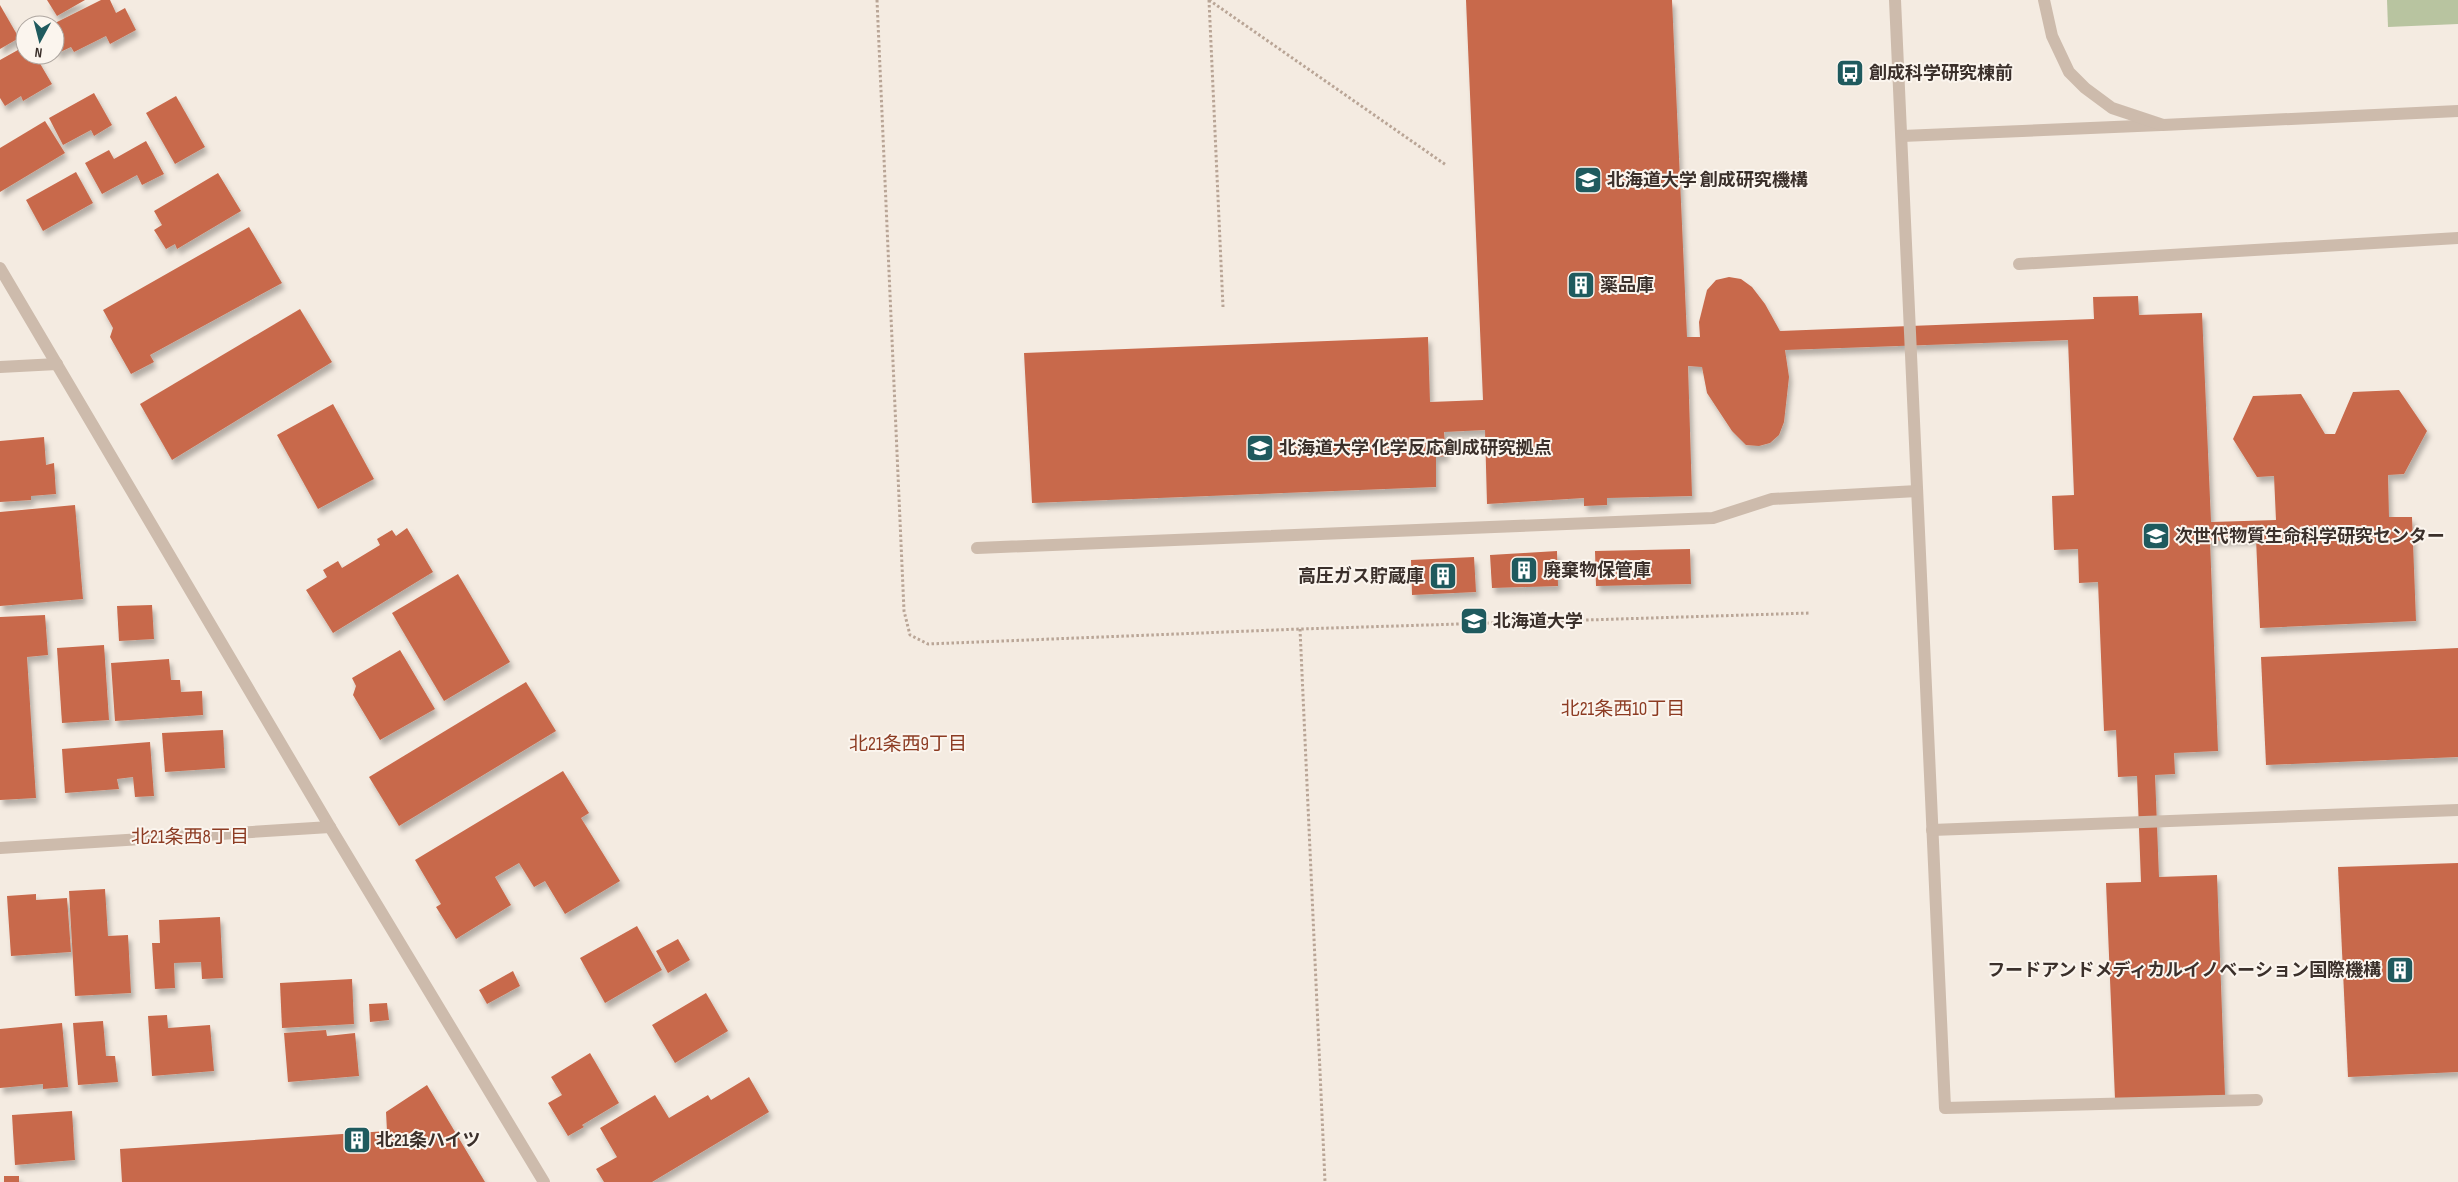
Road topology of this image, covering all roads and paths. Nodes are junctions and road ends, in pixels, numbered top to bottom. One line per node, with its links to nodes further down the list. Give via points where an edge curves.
1 (876, 0): 18 (path, via 904,612 910,635 928,644)
2 (1209, 0): 8 (path); 12 (path)
3 (1895, 0): 7 (street)
4 (2044, 0): 6 (street, via 2052,36 2069,72 2112,108)
5 (2458, 111): 6 (street)
6 (2163, 125): 7 (street)
7 (1902, 136): 15 (street)
8 (1446, 165)
9 (2458, 238): 10 (street)
10 (2019, 264)
11 (0, 268): 13 (street)
12 (1223, 307)
13 (57, 364): 14 (street); 20 (street)
14 (0, 368)
15 (1918, 491): 16 (street, via 1772,499 1712,518); 21 (street)
16 (977, 548)
17 (1810, 613): 18 (path)
18 (1300, 629): 25 (path)
19 (2458, 810): 21 (street)
20 (330, 827): 22 (street); 24 (street)
21 (1932, 830): 23 (street, via 1944,1108)
22 (0, 848)
23 (2257, 1100)
24 (544, 1182)
25 (1325, 1182)

